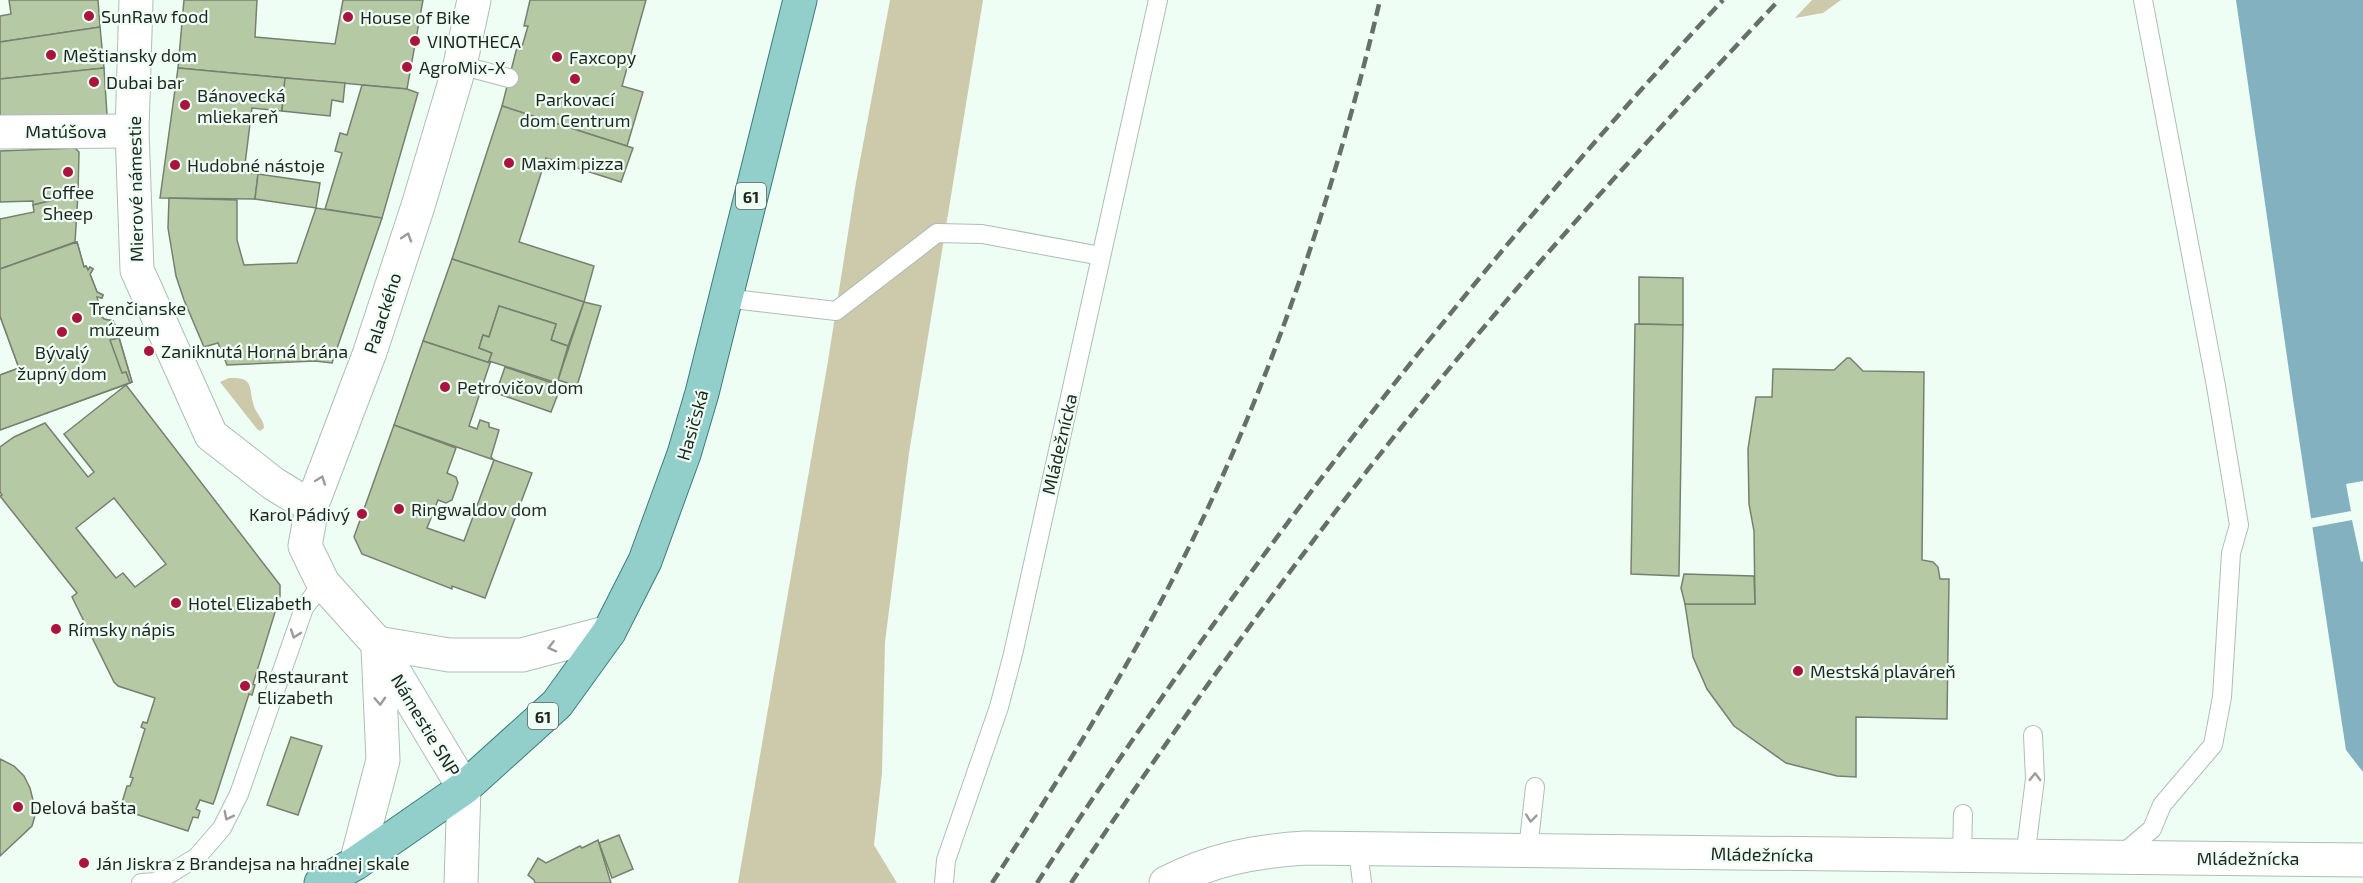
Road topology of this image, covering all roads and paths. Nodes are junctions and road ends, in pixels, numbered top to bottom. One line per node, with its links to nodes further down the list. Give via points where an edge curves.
1 (136, 0): 8 (street, Mierové námestie)
2 (474, 0): 6 (street, Palackého)
3 (800, 0): 11 (main road, Hasičská / 61)
4 (1158, 0): 10 (lane, Mládežnícka)
5 (2143, 0): 25 (lane, via 2239,525 2231,553 2222,697 2213,745 2162,805 2152,828)
6 (460, 65): 7 (lane); 13 (street, Palackého, one-way to 6, via 305,546 313,502 370,352)
7 (509, 78)
8 (132, 131): 9 (street, Matúšova); 12 (street, Mierové námestie, via 137,270 211,435)
9 (0, 132)
10 (1101, 256): 11 (lane, via 982,234 937,233 836,311); 31 (lane, Mládežnícka, via 1013,654 999,707 946,860)
11 (725, 298): 15 (main road, Hasičská / 61, via 684,454 645,561)
12 (297, 498)
13 (321, 579): 14 (street, Palackého); 28 (lane, one-way to 28, via 304,608 239,794 222,828 197,857 156,882)
14 (350, 612): 16 (street, Námestie SNP)
15 (609, 632): 16 (street, Námestie SNP, one-way to 16, via 522,655 449,655); 19 (main road, Hasičská / 61, via 557,704)
16 (377, 643): 19 (street, Námestie SNP); 27 (street, Námestie SNP, one-way to 27, via 383,760)
17 (2033, 735): 24 (lane, one-way to 17, via 2035,778)
18 (1535, 787): 22 (lane, one-way to 22)
19 (464, 788): 27 (main road, Námestie SNP / 61); 30 (street)
20 (1963, 814): 23 (lane)
21 (1358, 849): 22 (street, Mládežnícka); 32 (street, Mládežnícka, via 1258,852 1192,869); 33 (lane)
22 (1528, 850): 23 (street, Mládežnícka)
23 (1962, 856): 24 (street, Mládežnícka)
24 (2025, 858): 25 (street, Mládežnícka)
25 (2118, 858): 26 (street, Mládežnícka)
26 (2363, 860)
27 (356, 863): 29 (main road, Námestie SNP / 61)
28 (141, 883)
29 (321, 883)
30 (461, 883)
31 (944, 883)
32 (1166, 883)
33 (1362, 883)

